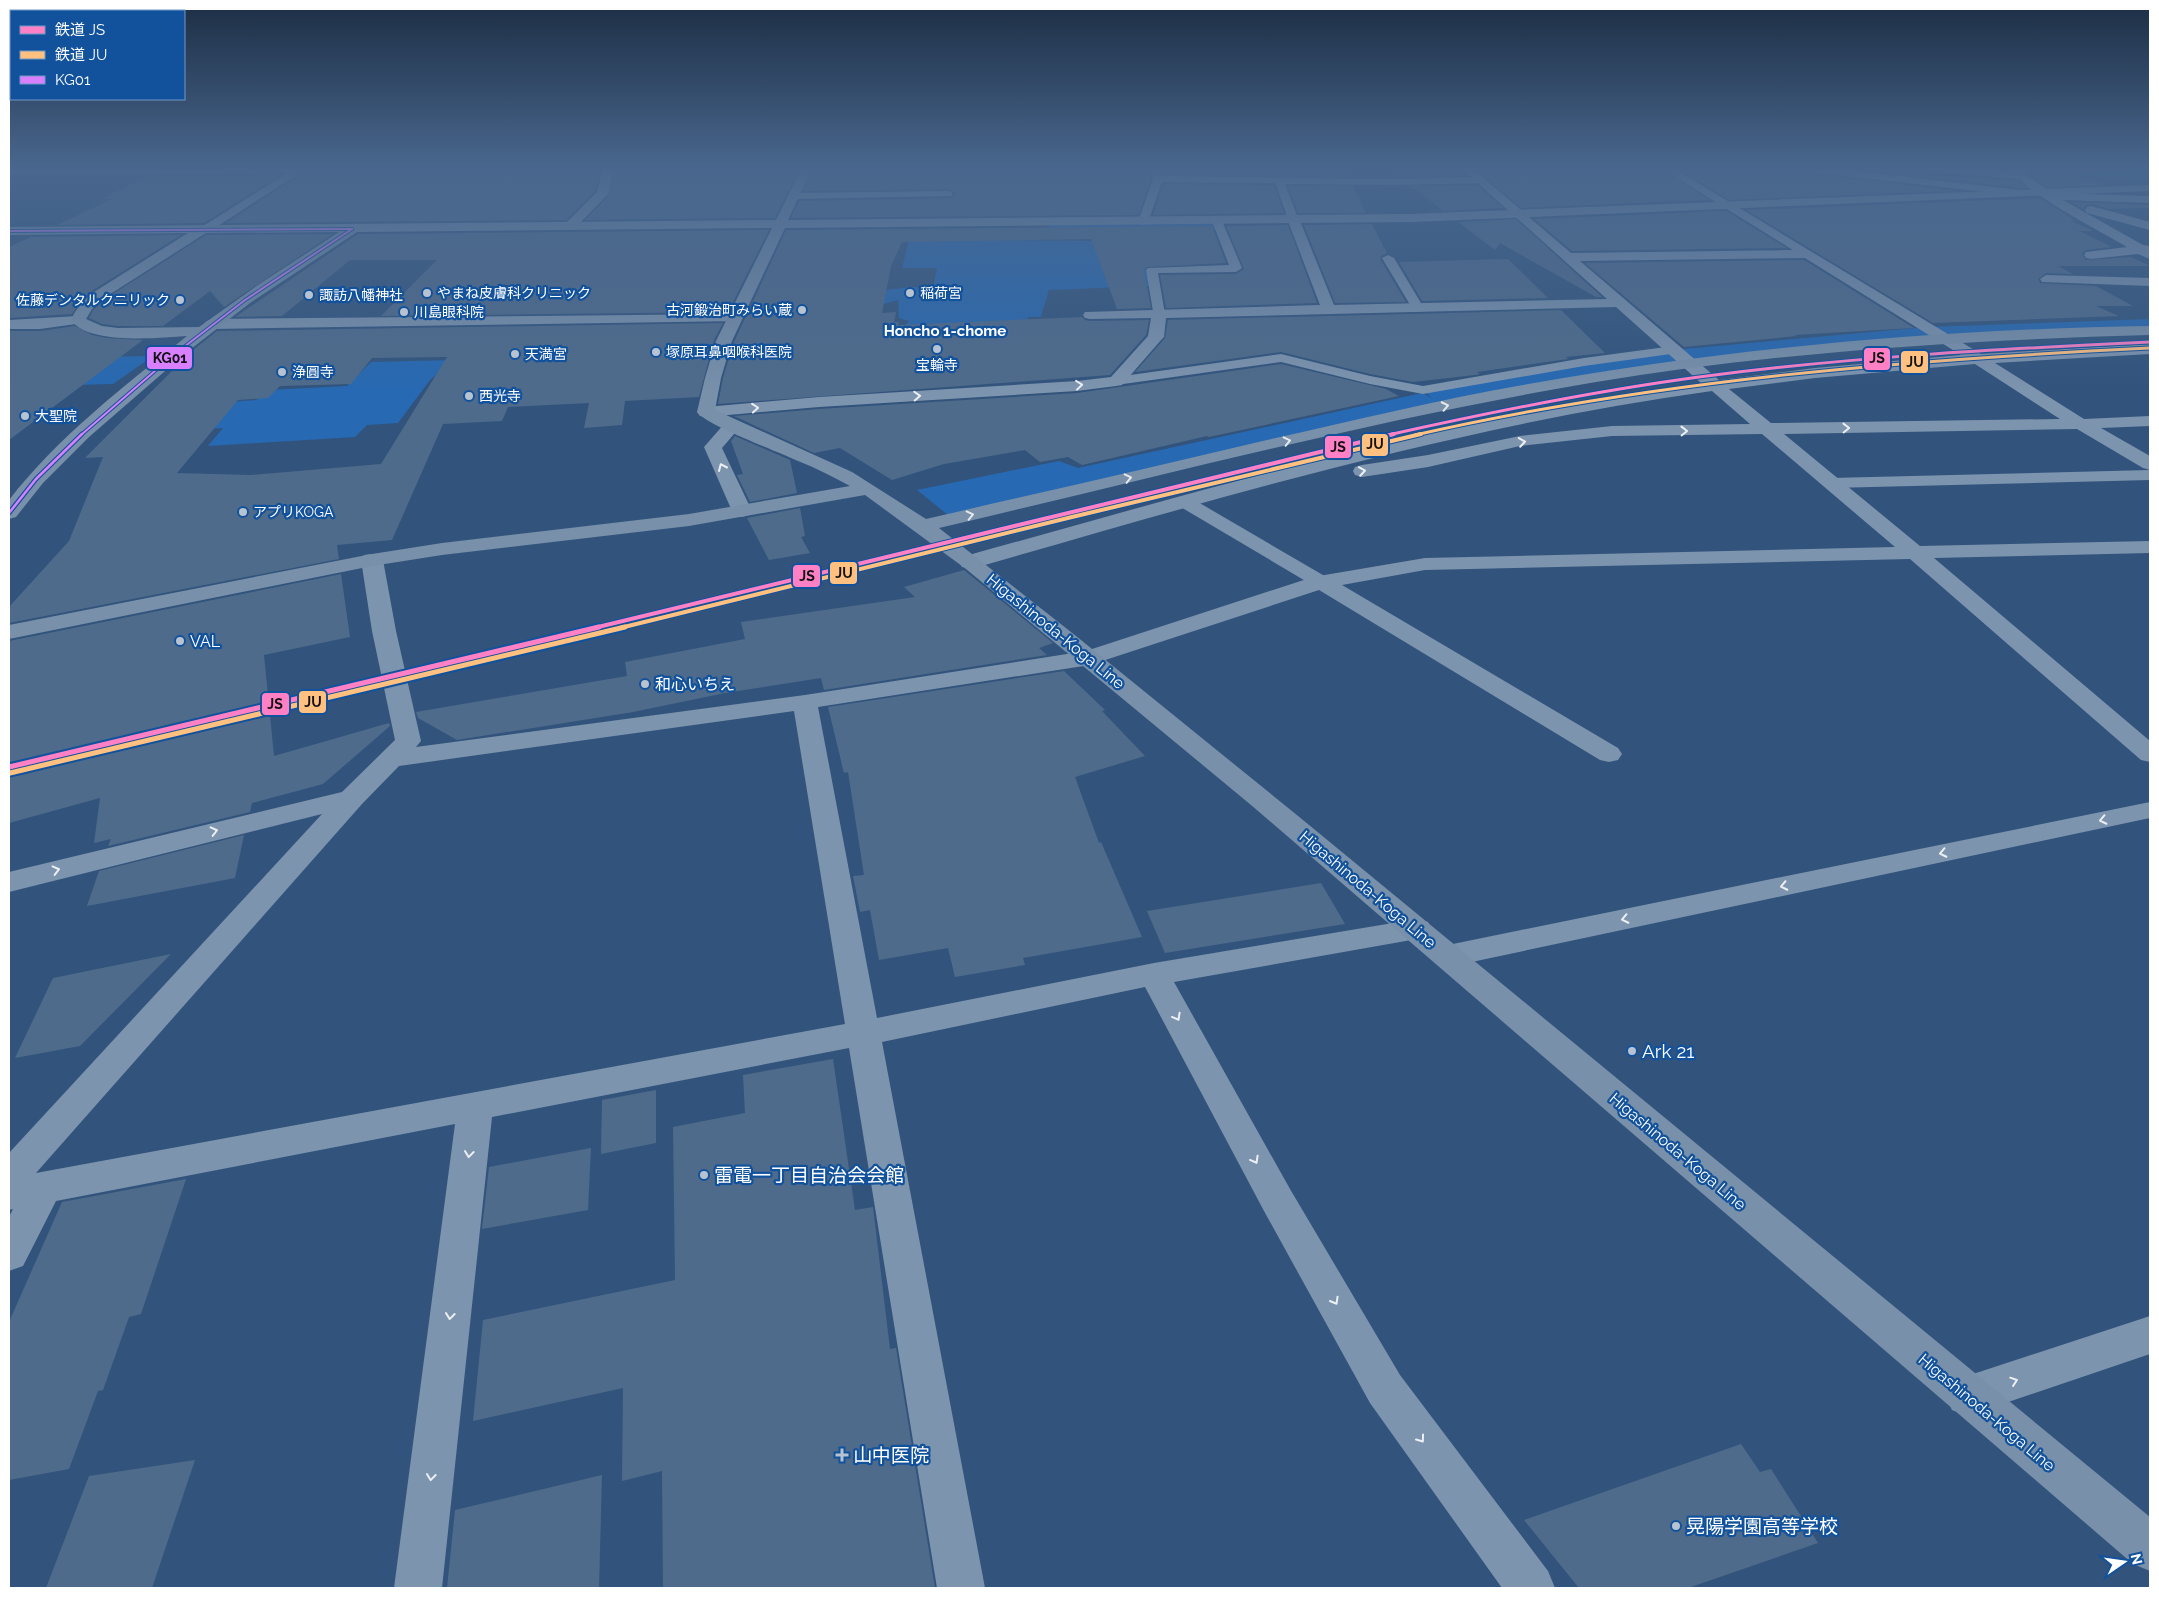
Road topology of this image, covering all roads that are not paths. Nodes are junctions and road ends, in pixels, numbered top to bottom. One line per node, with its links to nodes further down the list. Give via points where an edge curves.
1 (183, 243): 22 (main road, via 99,295 80,313)
2 (332, 243): 24 (main road)
3 (770, 243): 21 (main road)
4 (1225, 243): 19 (lane, via 1236,268 1152,270)
5 (1302, 243): 18 (street)
6 (1551, 243): 12 (street)
7 (1787, 243): 10 (street)
8 (2132, 243): 9 (street)
9 (2147, 251): 11 (street)
10 (1806, 254): 12 (street); 26 (street)
11 (2091, 255)
12 (1568, 257): 16 (street)
13 (1388, 258): 17 (lane)
14 (2046, 279): 15 (lane)
15 (2150, 282)
16 (1620, 303): 17 (street); 28 (street)
17 (1418, 308): 18 (street)
18 (1329, 310): 19 (street)
19 (1159, 314): 20 (street); 31 (street, via 1156,337)
20 (1090, 315)
21 (735, 318): 24 (street); 33 (main road, via 710,387)
22 (78, 320): 23 (street); 24 (main road, via 102,331 143,333)
23 (9, 325)
24 (208, 328): 45 (main road, via 110,408 53,461)
25 (2150, 330): 26 (main road)
26 (1946, 339): 29 (street); 30 (main road)
27 (2150, 349): 29 (street)
28 (1673, 350): 30 (street); 31 (lane, via 1423,390 1282,358)
29 (1977, 359): 32 (street, via 1856,368); 35 (street)
30 (1688, 364): 32 (street); 46 (main road, one-way to 30, via 1368,422 1520,390)
31 (1116, 381): 33 (street, one-way to 31)
32 (1713, 385): 37 (street); 40 (street, via 1602,402 1472,428)
33 (706, 412): 36 (main road, Higashinoda-Koga Line)
34 (2150, 421): 35 (street)
35 (2080, 424): 37 (street, one-way to 35); 38 (street)
36 (732, 427): 42 (main road, Higashinoda-Koga Line, via 803,455); 44 (street, one-way to 36, via 713,447)
37 (1767, 430): 40 (street, one-way to 37, via 1302,480 1428,461 1520,441 1612,431); 41 (street)
38 (2150, 464)
39 (2150, 475): 41 (lane)
40 (1261, 481): 43 (street)
41 (1831, 483): 48 (street)
42 (868, 489): 44 (main road); 46 (main road, Higashinoda-Koga Line)
43 (1185, 502): 50 (street); 51 (lane)
44 (742, 511): 49 (main road)
45 (9, 513)
46 (923, 526): 50 (main road, Higashinoda-Koga Line)
47 (2150, 547): 48 (street)
48 (1913, 551): 51 (street, via 1424,564); 56 (street)
49 (372, 560): 52 (main road); 57 (street, via 408,741)
50 (970, 562): 53 (main road, Higashinoda-Koga Line)
51 (1320, 582): 53 (street); 55 (street)
52 (9, 632)
53 (1090, 658): 54 (street); 61 (main road, Higashinoda-Koga Line)
54 (805, 702): 57 (street); 64 (street)
55 (1609, 754)
56 (2150, 754)
57 (390, 759): 58 (street)
58 (352, 798): 60 (street, one-way to 58); 66 (street)
59 (2150, 810): 62 (street, one-way to 62)
60 (9, 882)
61 (1418, 929): 62 (main road, Higashinoda-Koga Line); 63 (street)
62 (1448, 956): 69 (main road, Higashinoda-Koga Line)
63 (1154, 974): 64 (street); 73 (street, one-way to 73, via 1385,1390)
64 (864, 1033): 65 (street); 72 (street)
65 (475, 1106): 66 (street); 71 (street, one-way to 71)
66 (20, 1186): 67 (street)
67 (9, 1254)
68 (2150, 1335): 69 (street, one-way to 68)
69 (1967, 1396): 70 (main road, Higashinoda-Koga Line)
70 (2150, 1547)
71 (411, 1587)
72 (962, 1588)
73 (1531, 1588)

